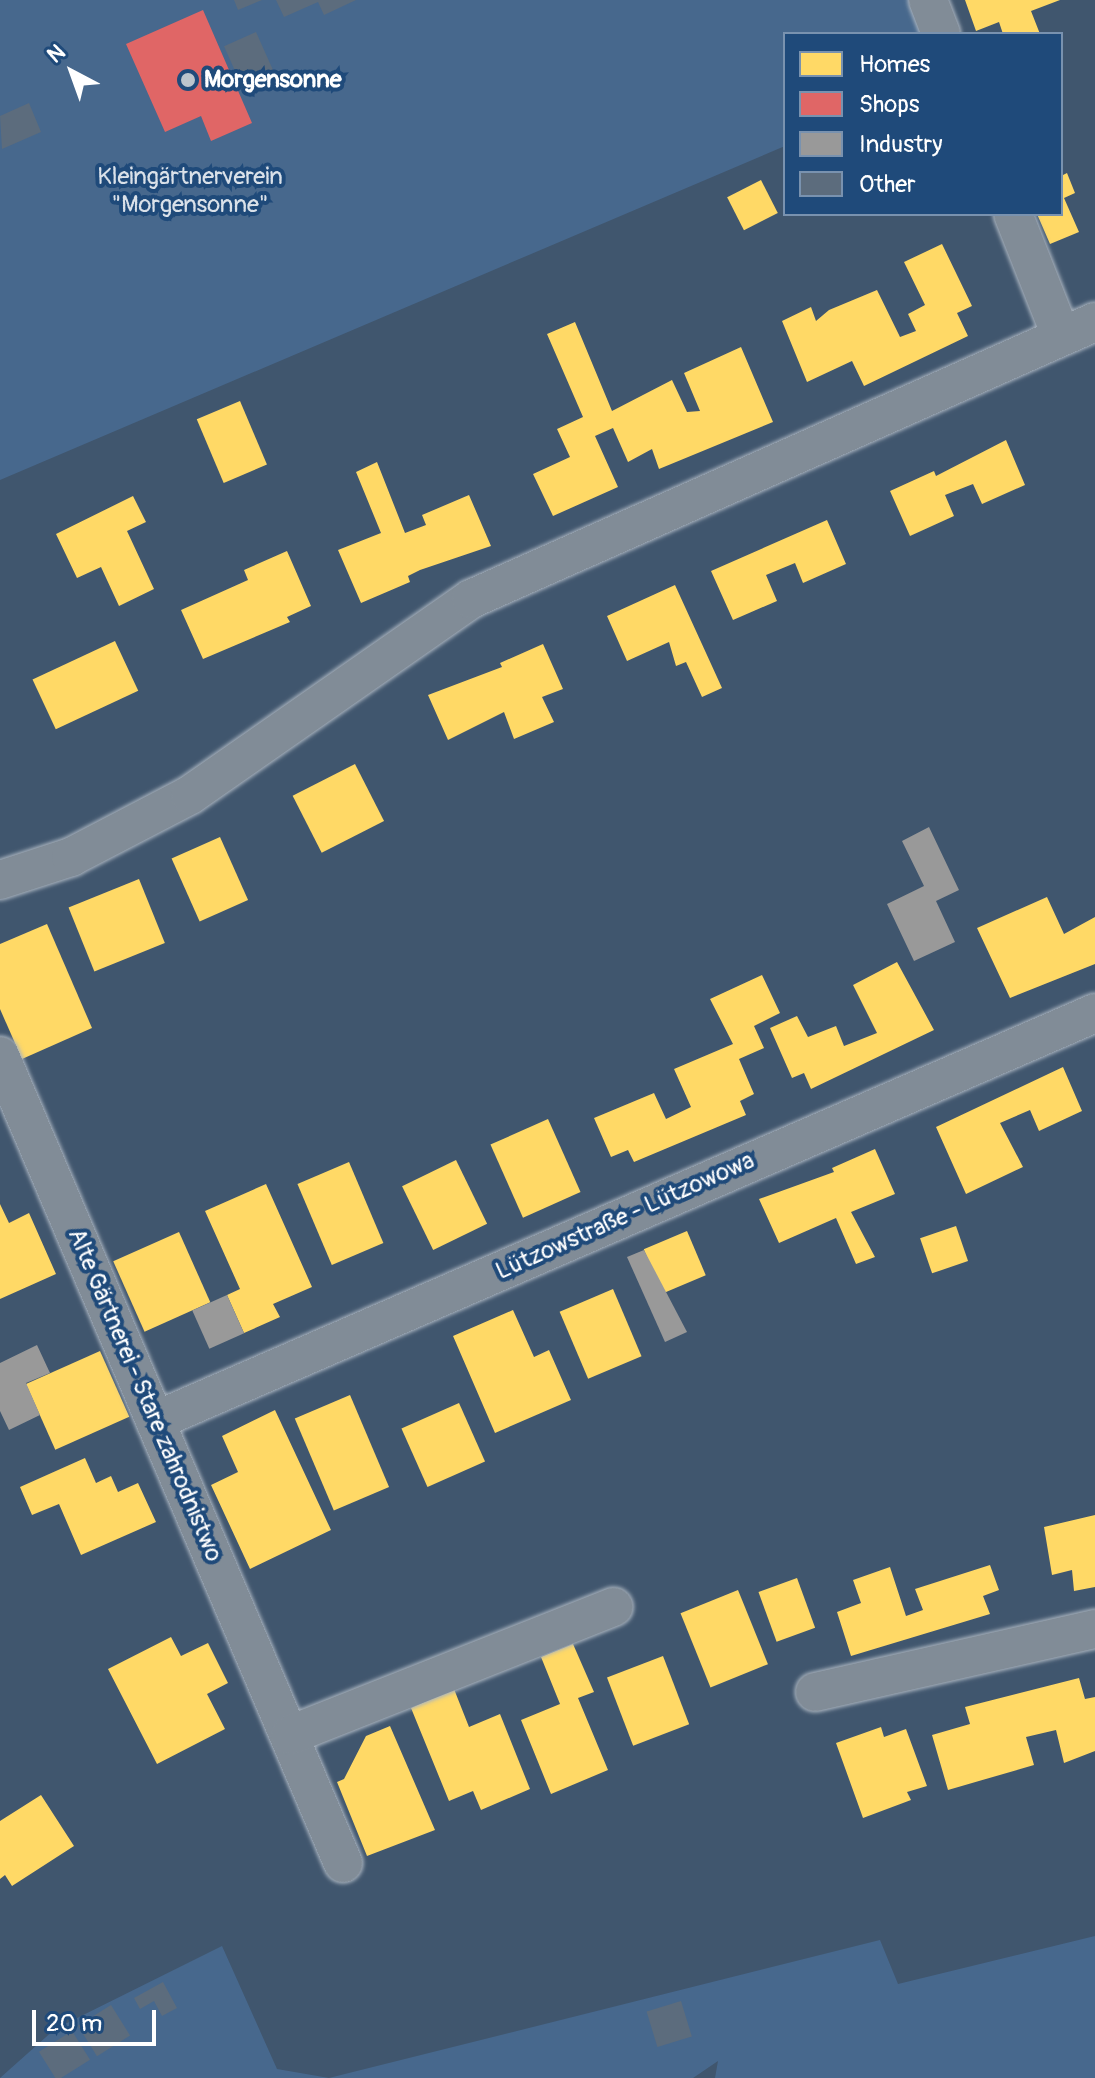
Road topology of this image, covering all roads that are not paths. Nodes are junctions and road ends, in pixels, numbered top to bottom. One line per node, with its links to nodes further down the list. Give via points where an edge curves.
1 (928, 0): 2 (street)
2 (940, 32)
3 (1014, 216): 4 (street)
4 (1078, 329): 5 (street, via 471,599 190,795 71,857)
5 (0, 880)
6 (1095, 1013): 8 (street, Lützowstraße - Lützowowa)
7 (0, 1056): 8 (street, Alte Gärtnerei - Stare zahrodnistwo)
8 (155, 1421): 12 (street, Alte Gärtnerei - Stare zahrodnistwo)
9 (614, 1607): 12 (street)
10 (1095, 1629): 11 (street)
11 (815, 1692)
12 (290, 1735): 13 (street, Alte Gärtnerei - Stare zahrodnistwo)
13 (343, 1863)

